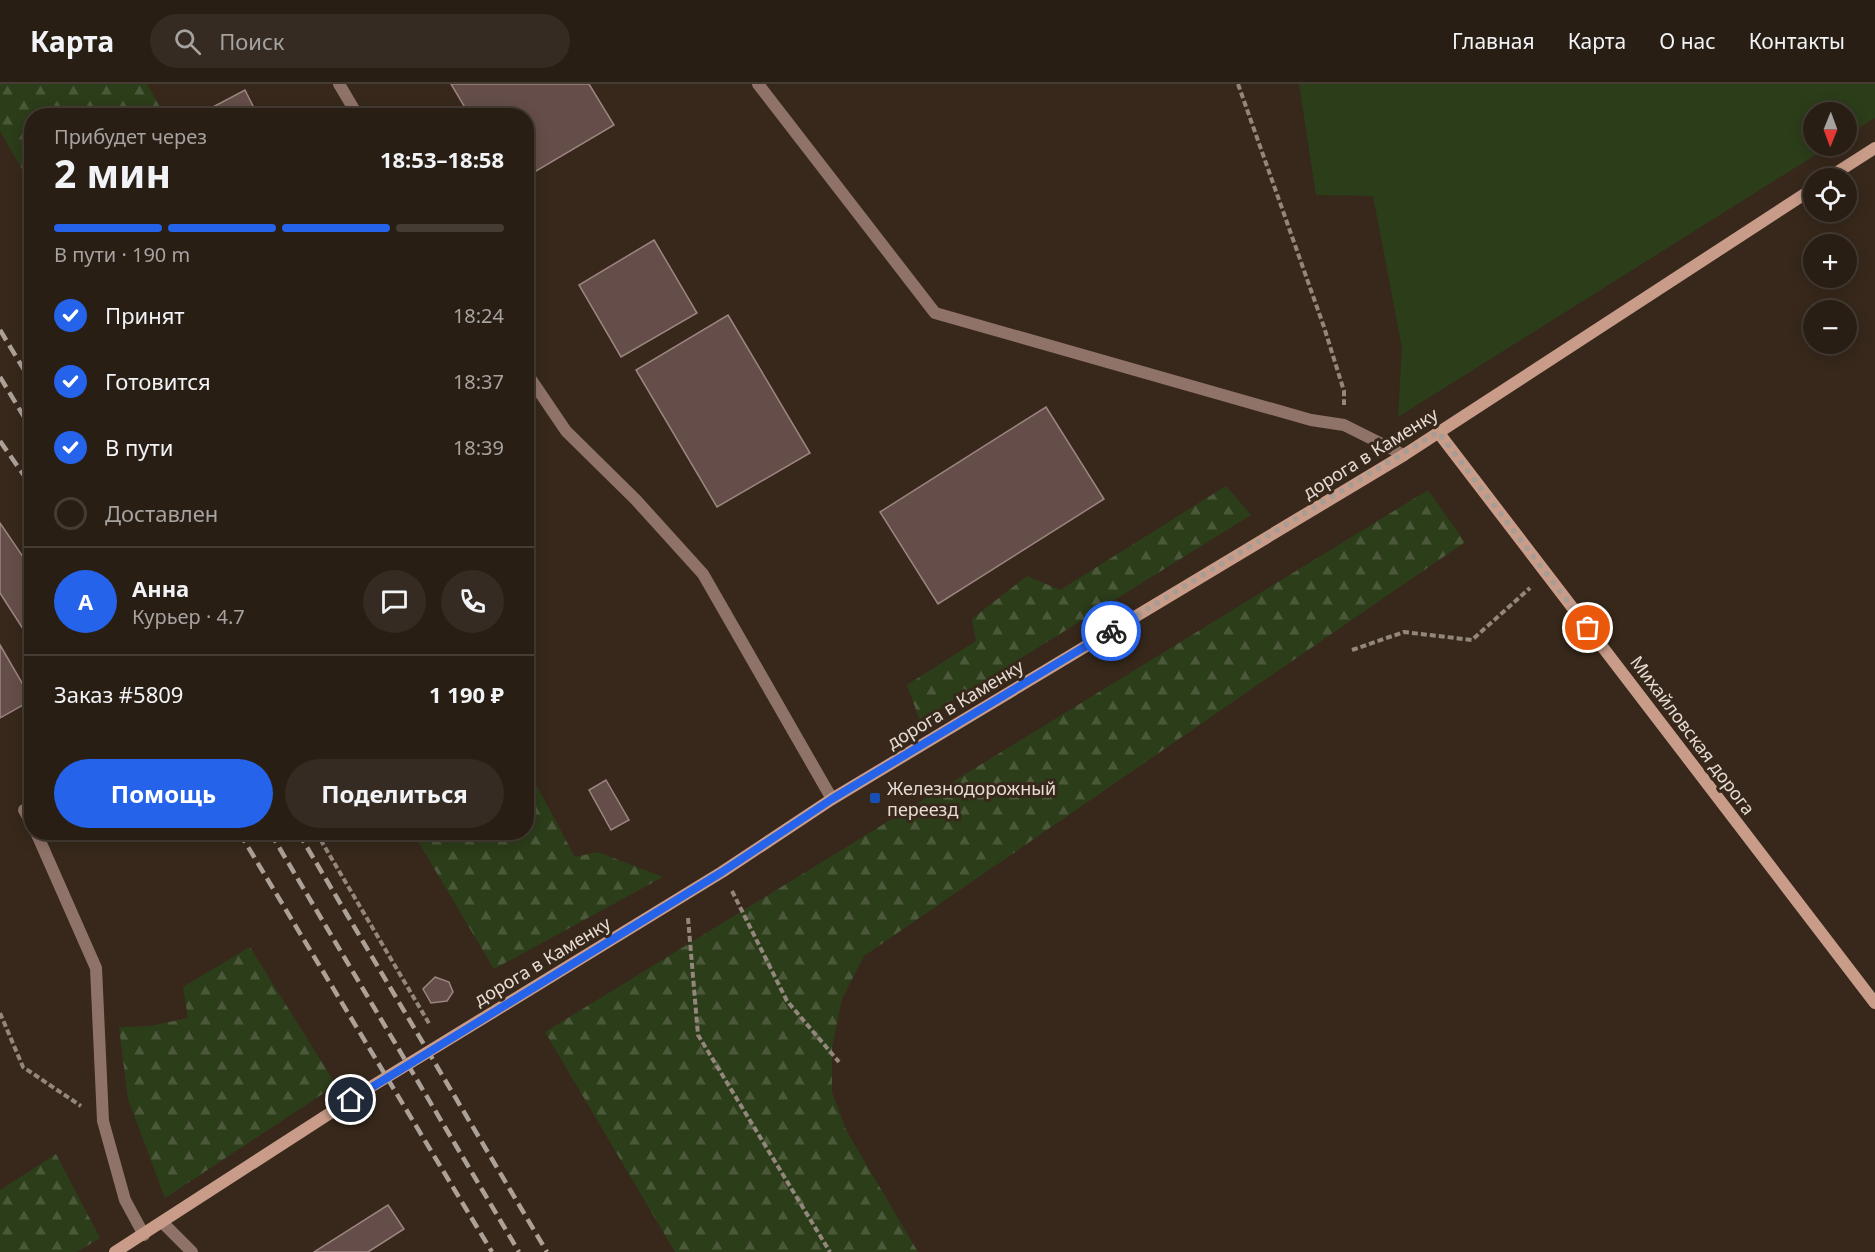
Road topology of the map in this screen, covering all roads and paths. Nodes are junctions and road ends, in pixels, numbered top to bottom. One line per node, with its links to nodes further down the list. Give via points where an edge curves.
1 (339, 84): 4 (lane)
2 (758, 84): 9 (lane, via 935,313 1311,420)
3 (1238, 84): 9 (path, via 1328,337 1344,391)
4 (353, 108)
5 (1875, 148): 6 (street)
6 (1844, 168)
7 (1803, 195): 10 (street, дорога в Каменку)
8 (534, 384): 14 (lane, via 566,431 636,500 702,574)
9 (1344, 425): 11 (lane)
10 (1438, 432): 11 (street, дорога в Каменку); 12 (street, Михайловская дорога)
11 (1404, 455): 14 (street, дорога в Каменку)
12 (1545, 572): 13 (path, via 1472,640 1404,632); 19 (street, Михайловская дорога)
13 (1352, 650)
14 (832, 799): 17 (street, дорога в Каменку)
15 (45, 840): 23 (lane, via 96,968)
16 (321, 840): 21 (path)
17 (722, 872): 18 (street, дорога в Каменку); 22 (path, via 787,1000)
18 (686, 894): 24 (street, дорога в Каменку, via 369,1088); 28 (path, via 698,1035)
19 (1875, 1003)
20 (0, 1014): 23 (path, via 23,1066)
21 (430, 1025)
22 (839, 1062)
23 (102, 1121): 25 (lane, via 125,1200)
24 (163, 1223): 25 (street, дорога в Каменку); 27 (lane)
25 (144, 1235): 26 (street, дорога в Каменку)
26 (116, 1252)
27 (192, 1252)
28 (830, 1252)

